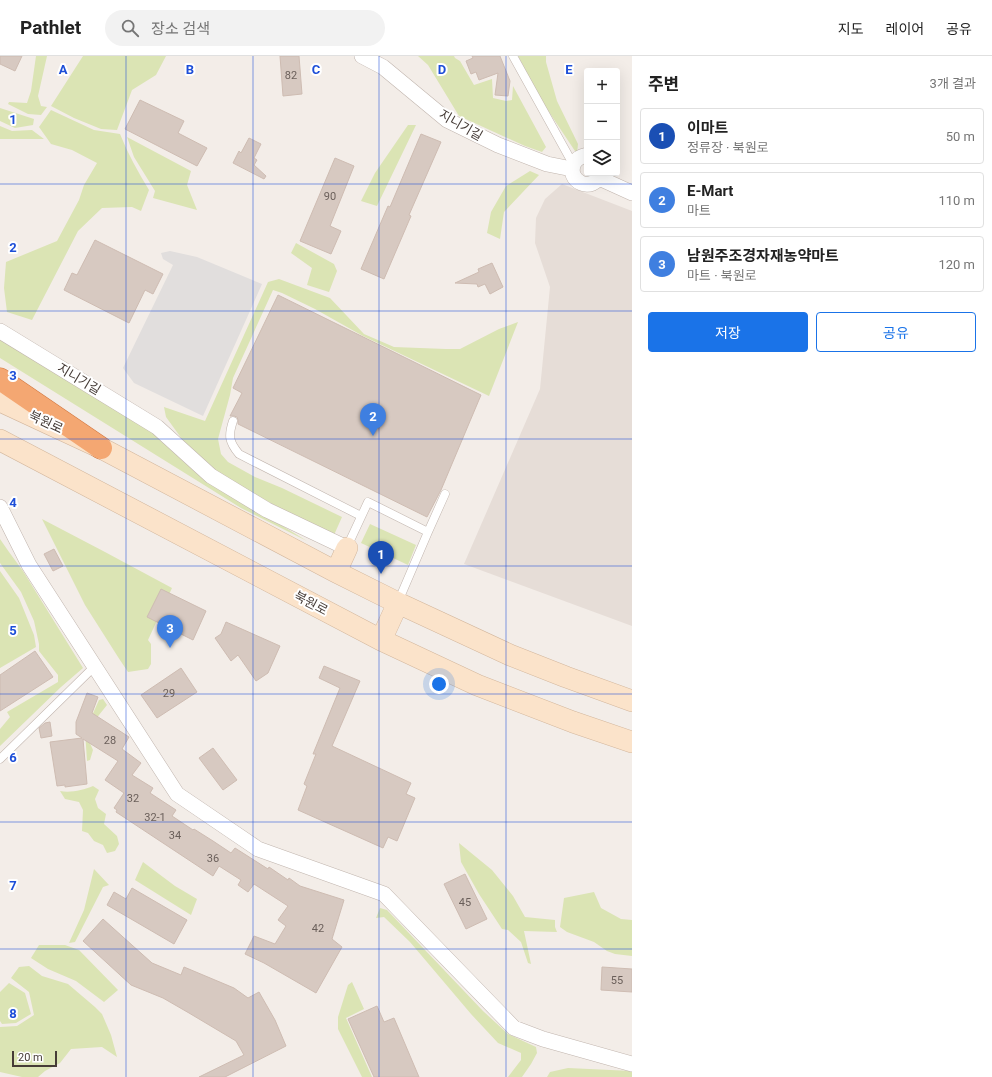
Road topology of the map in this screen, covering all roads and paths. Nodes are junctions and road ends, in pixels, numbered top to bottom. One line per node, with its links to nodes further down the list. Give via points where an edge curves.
1 (362, 56): 4 (street, 지니기길, via 383,67 447,120 498,145 546,164)
2 (513, 56): 4 (lane)
3 (584, 156): 4 (street, via 576,160)
4 (573, 166): 5 (street, via 575,178 582,184 592,184)
5 (600, 176): 6 (street)
6 (632, 193)
7 (0, 331): 17 (street, 지니기길, via 157,427 211,476 267,510)
8 (0, 379): 12 (highway)
9 (0, 401): 12 (street, 북원로)
10 (232, 421): 15 (lane, via 229,439 239,454)
11 (0, 440): 20 (street, 북원로)
12 (101, 448): 18 (street, 북원로)
13 (445, 494): 16 (lane)
14 (0, 507): 21 (street, via 29,565)
15 (362, 516): 16 (lane, via 368,502); 17 (lane)
16 (428, 532): 19 (lane)
17 (347, 548): 18 (street)
18 (336, 572): 19 (street, 북원로)
19 (398, 603): 20 (street); 22 (street, 북원로, via 510,655)
20 (381, 640): 23 (street, 북원로, via 477,685)
21 (95, 666): 24 (lane); 25 (street, via 177,794 258,849 384,894 514,1028 543,1039)
22 (632, 701)
23 (632, 742)
24 (0, 759)
25 (632, 1064)

